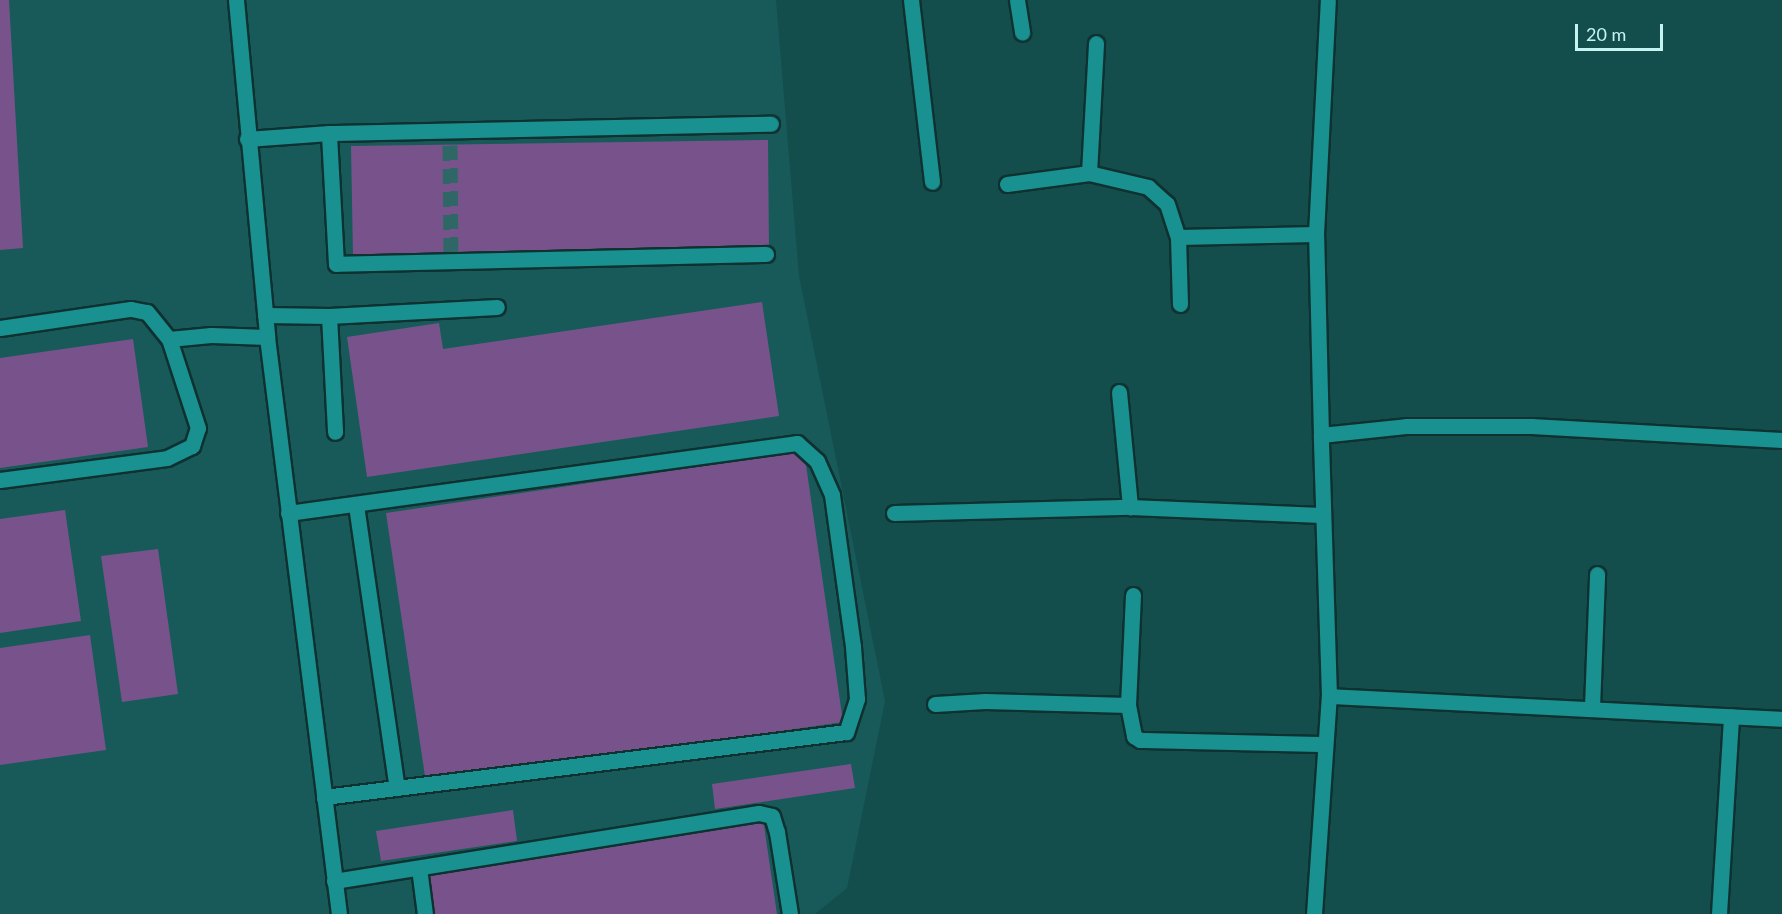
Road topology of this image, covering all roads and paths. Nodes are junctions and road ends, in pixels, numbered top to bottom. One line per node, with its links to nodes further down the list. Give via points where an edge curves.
1 (236, 0): 10 (street)
2 (911, 0): 13 (street)
3 (1017, 0): 5 (street)
4 (1328, 0): 15 (street)
5 (1022, 33)
6 (1096, 43): 12 (street)
7 (771, 124): 8 (street)
8 (450, 129): 9 (street); 11 (street)
9 (329, 133): 10 (street); 17 (street, via 336,264)
10 (247, 139): 20 (street)
11 (450, 145)
12 (1089, 173): 14 (street); 16 (street, via 1148,188 1167,204)
13 (932, 182)
14 (1007, 184)
15 (1316, 234): 16 (street); 27 (street)
16 (1178, 237): 18 (street)
17 (766, 254)
18 (1179, 304)
19 (496, 307): 21 (street)
20 (265, 315): 21 (street); 23 (street)
21 (329, 316): 26 (street)
22 (0, 328): 24 (street, via 132,309 147,312)
23 (267, 337): 24 (street, via 211,335); 32 (street)
24 (170, 339): 29 (street, via 198,429 192,446 168,458)
25 (1119, 392): 31 (street)
26 (334, 432)
27 (1321, 435): 28 (street, via 1406,426 1531,426); 34 (street)
28 (1782, 440)
29 (0, 480)
30 (356, 506): 32 (street); 44 (street); 44 (street, via 797,443 818,461 832,495 857,699 846,732)
31 (1130, 507): 33 (street); 34 (street)
32 (288, 513): 45 (street)
33 (894, 513)
34 (1321, 515): 37 (street)
35 (1597, 574): 40 (street)
36 (1133, 595): 39 (street)
37 (1329, 696): 40 (street); 43 (street)
38 (935, 704): 39 (street, via 985,701)
39 (1128, 705): 43 (street, via 1131,729 1140,740)
40 (1592, 707): 41 (street)
41 (1731, 716): 42 (street); 52 (street)
42 (1782, 719)
43 (1323, 744): 51 (street)
44 (397, 788): 45 (street)
45 (324, 797): 47 (street)
46 (419, 868): 47 (street); 49 (street); 50 (street, via 759,813 772,816 777,832)
47 (334, 880): 48 (street)
48 (339, 914)
49 (425, 914)
50 (790, 914)
51 (1314, 914)
52 (1719, 914)

